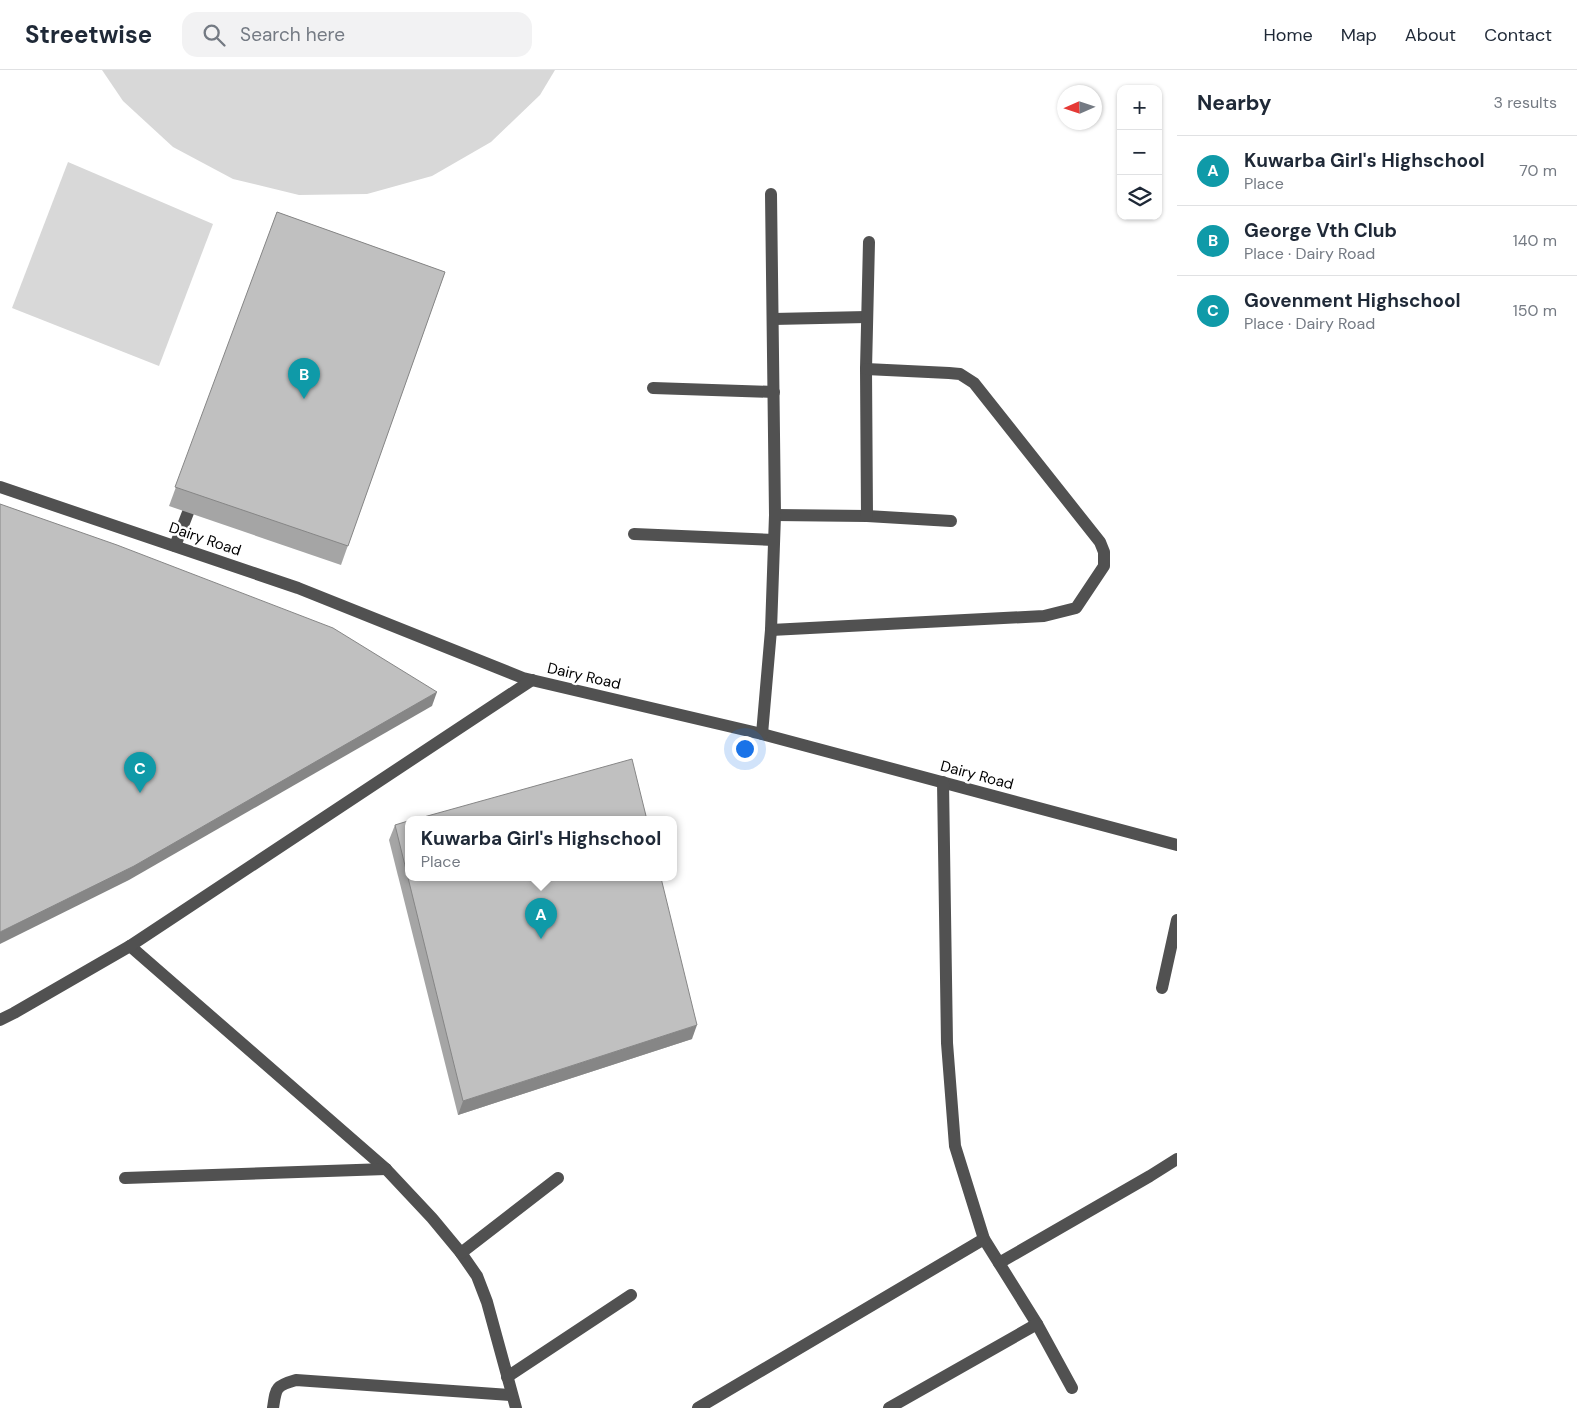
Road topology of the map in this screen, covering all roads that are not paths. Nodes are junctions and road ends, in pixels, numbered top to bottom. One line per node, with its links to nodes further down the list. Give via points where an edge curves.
1 (771, 194): 4 (street)
2 (869, 242): 3 (street)
3 (867, 317): 4 (street); 5 (street)
4 (773, 319): 7 (street)
5 (866, 369): 11 (street); 16 (street, via 960,374 974,384 1100,542 1104,566 1076,608 1044,616)
6 (654, 388): 7 (street)
7 (774, 392): 10 (street)
8 (200, 481): 15 (street)
9 (0, 487): 15 (street, Dairy Road)
10 (775, 515): 11 (street); 14 (street)
11 (867, 516): 12 (street)
12 (951, 521)
13 (634, 534): 14 (street)
14 (774, 540): 16 (street)
15 (175, 546): 17 (street, Dairy Road, via 298,588)
16 (771, 630): 18 (street)
17 (532, 680): 18 (street, Dairy Road); 22 (street)
18 (762, 734): 19 (street, Dairy Road)
19 (943, 782): 20 (street, Dairy Road); 29 (street, via 948,1043 955,1146)
20 (1177, 845)
21 (1177, 920): 23 (street)
22 (130, 946): 24 (street); 26 (street)
23 (1162, 988)
24 (0, 1020)
25 (1177, 1159): 31 (street)
26 (386, 1169): 27 (street); 30 (street)
27 (125, 1178)
28 (558, 1178): 30 (street)
29 (984, 1239): 31 (street); 39 (street)
30 (461, 1252): 34 (street, via 477,1276 488,1302)
31 (999, 1264): 33 (street)
32 (631, 1295): 34 (street)
33 (1037, 1324): 35 (street); 40 (street)
34 (507, 1377): 36 (street)
35 (1072, 1388)
36 (511, 1395): 37 (street, via 296,1380 276,1390); 38 (street)
37 (273, 1408)
38 (516, 1408)
39 (698, 1408)
40 (889, 1408)

